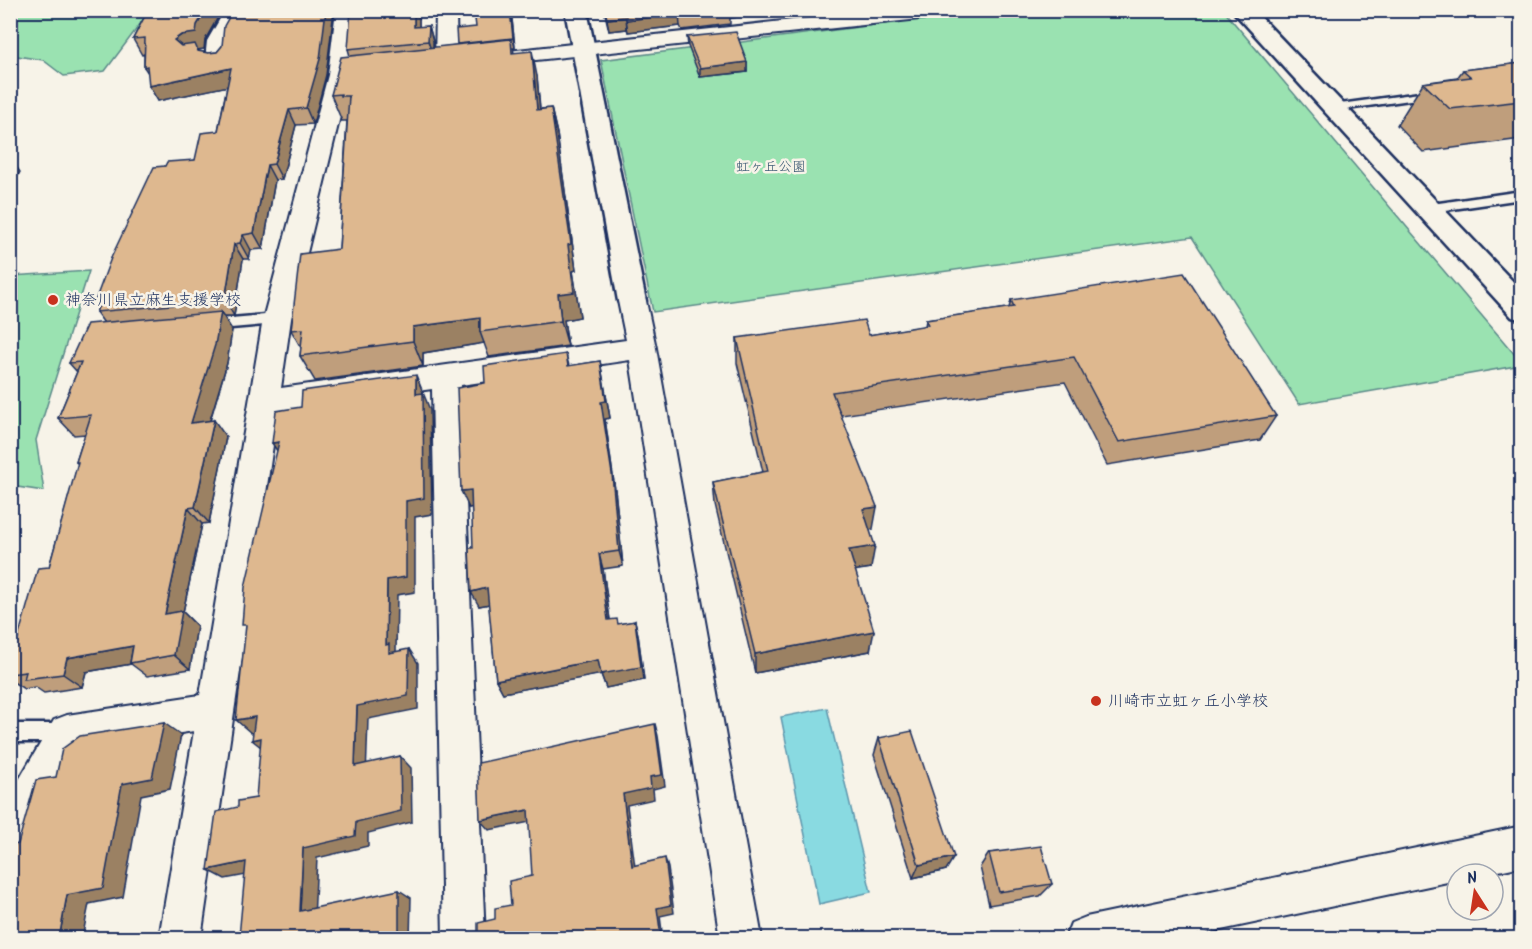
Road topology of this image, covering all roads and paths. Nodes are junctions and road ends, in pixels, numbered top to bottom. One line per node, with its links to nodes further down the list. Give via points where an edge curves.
1 (236, 10): 9 (street)
2 (346, 10): 18 (street, via 351,74)
3 (446, 10): 10 (street)
4 (576, 10): 8 (street)
5 (948, 10): 7 (street)
6 (1242, 10): 13 (street)
7 (834, 16): 8 (street, via 711,27)
8 (583, 49): 10 (street); 16 (street)
9 (213, 55)
10 (446, 64): 11 (street)
11 (422, 66)
12 (1448, 92): 13 (lane)
13 (1333, 108): 15 (street)
14 (1521, 195): 15 (lane)
15 (1425, 209): 17 (street)
16 (632, 301): 20 (street)
17 (1521, 310)
18 (277, 319): 19 (lane); 22 (street)
19 (189, 327)
20 (642, 348): 21 (street); 30 (street)
21 (446, 376): 22 (street); 29 (street)
22 (264, 402): 23 (street)
23 (216, 710): 25 (street); 28 (street)
24 (10, 733): 25 (lane)
25 (67, 733): 26 (street)
26 (10, 834)
27 (1521, 846): 31 (street)
28 (180, 939)
29 (464, 939)
30 (741, 939)
31 (1086, 939)

